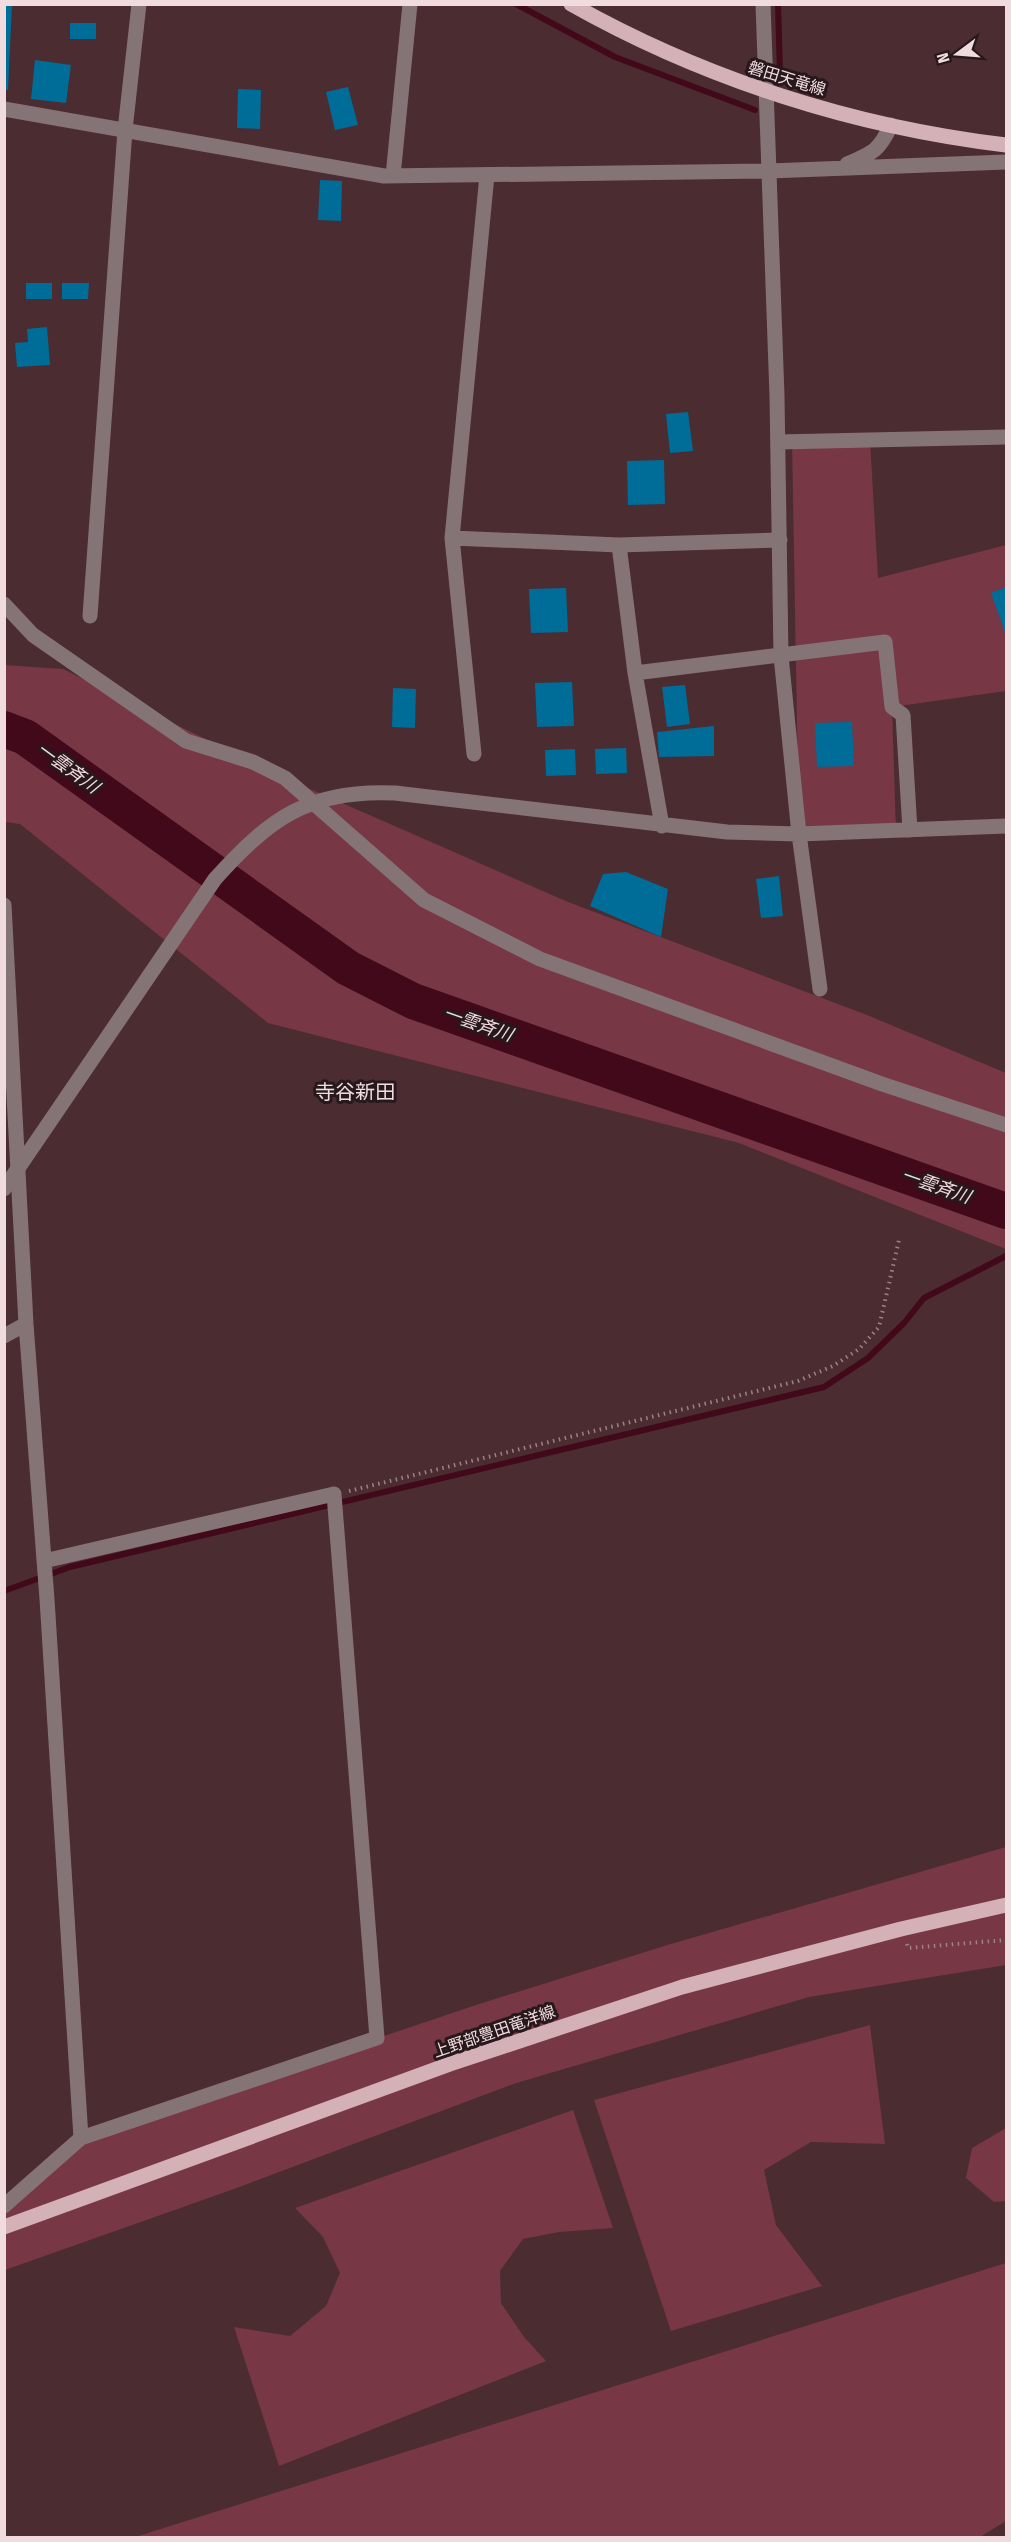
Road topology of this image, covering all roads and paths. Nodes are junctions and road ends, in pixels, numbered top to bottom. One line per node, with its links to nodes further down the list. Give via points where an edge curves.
1 (139, 4): 8 (street)
2 (410, 4): 14 (street)
3 (571, 4): 5 (main road, 磐田天竜線, via 615,29)
4 (763, 4): 5 (street)
5 (764, 92): 7 (main road, 磐田天竜線); 12 (street)
6 (4, 109): 8 (street)
7 (891, 125): 9 (main road, 磐田天竜線); 11 (street, via 881,145 868,156)
8 (125, 130): 14 (street); 22 (street)
9 (1006, 145)
10 (1006, 162): 11 (street)
11 (839, 168): 12 (street)
12 (770, 171): 13 (street); 16 (street)
13 (487, 175): 14 (street); 17 (street)
14 (393, 176)
15 (1006, 437): 16 (street)
16 (777, 442): 18 (street)
17 (453, 538): 19 (street); 26 (street)
18 (780, 540): 19 (street); 24 (street)
19 (619, 545): 25 (street)
20 (4, 604): 23 (street)
21 (4, 616): 23 (street)
22 (90, 616)
23 (33, 635): 27 (street, via 186,741 253,762 285,778)
24 (781, 656): 25 (street); 30 (street, via 885,642 892,707 903,715); 31 (street)
25 (635, 673): 28 (street)
26 (474, 754)
27 (313, 804): 28 (street, via 366,792 395,793); 34 (street, via 424,900 540,959 837,1068); 35 (street, via 272,824 215,879)
28 (662, 826): 31 (street)
29 (1006, 826): 30 (street)
30 (910, 830): 31 (street)
31 (799, 834): 33 (street)
32 (4, 905): 35 (street)
33 (819, 989)
34 (1006, 1125)
35 (19, 1168): 36 (street); 38 (street)
36 (4, 1189)
37 (899, 1240): 40 (path, via 879,1327 859,1349 833,1366 798,1381)
38 (26, 1324): 39 (street); 41 (street)
39 (4, 1336)
40 (334, 1494): 41 (street); 45 (street, via 377,2038)
41 (44, 1561): 45 (street)
42 (1006, 1905): 43 (main road, 上野部豊田竜洋線)
43 (901, 1929): 44 (path, via 908,1948); 47 (main road, 上野部豊田竜洋線, via 682,1987 450,2064)
44 (1006, 1940)
45 (81, 2138): 46 (street)
46 (4, 2206)
47 (4, 2227)

